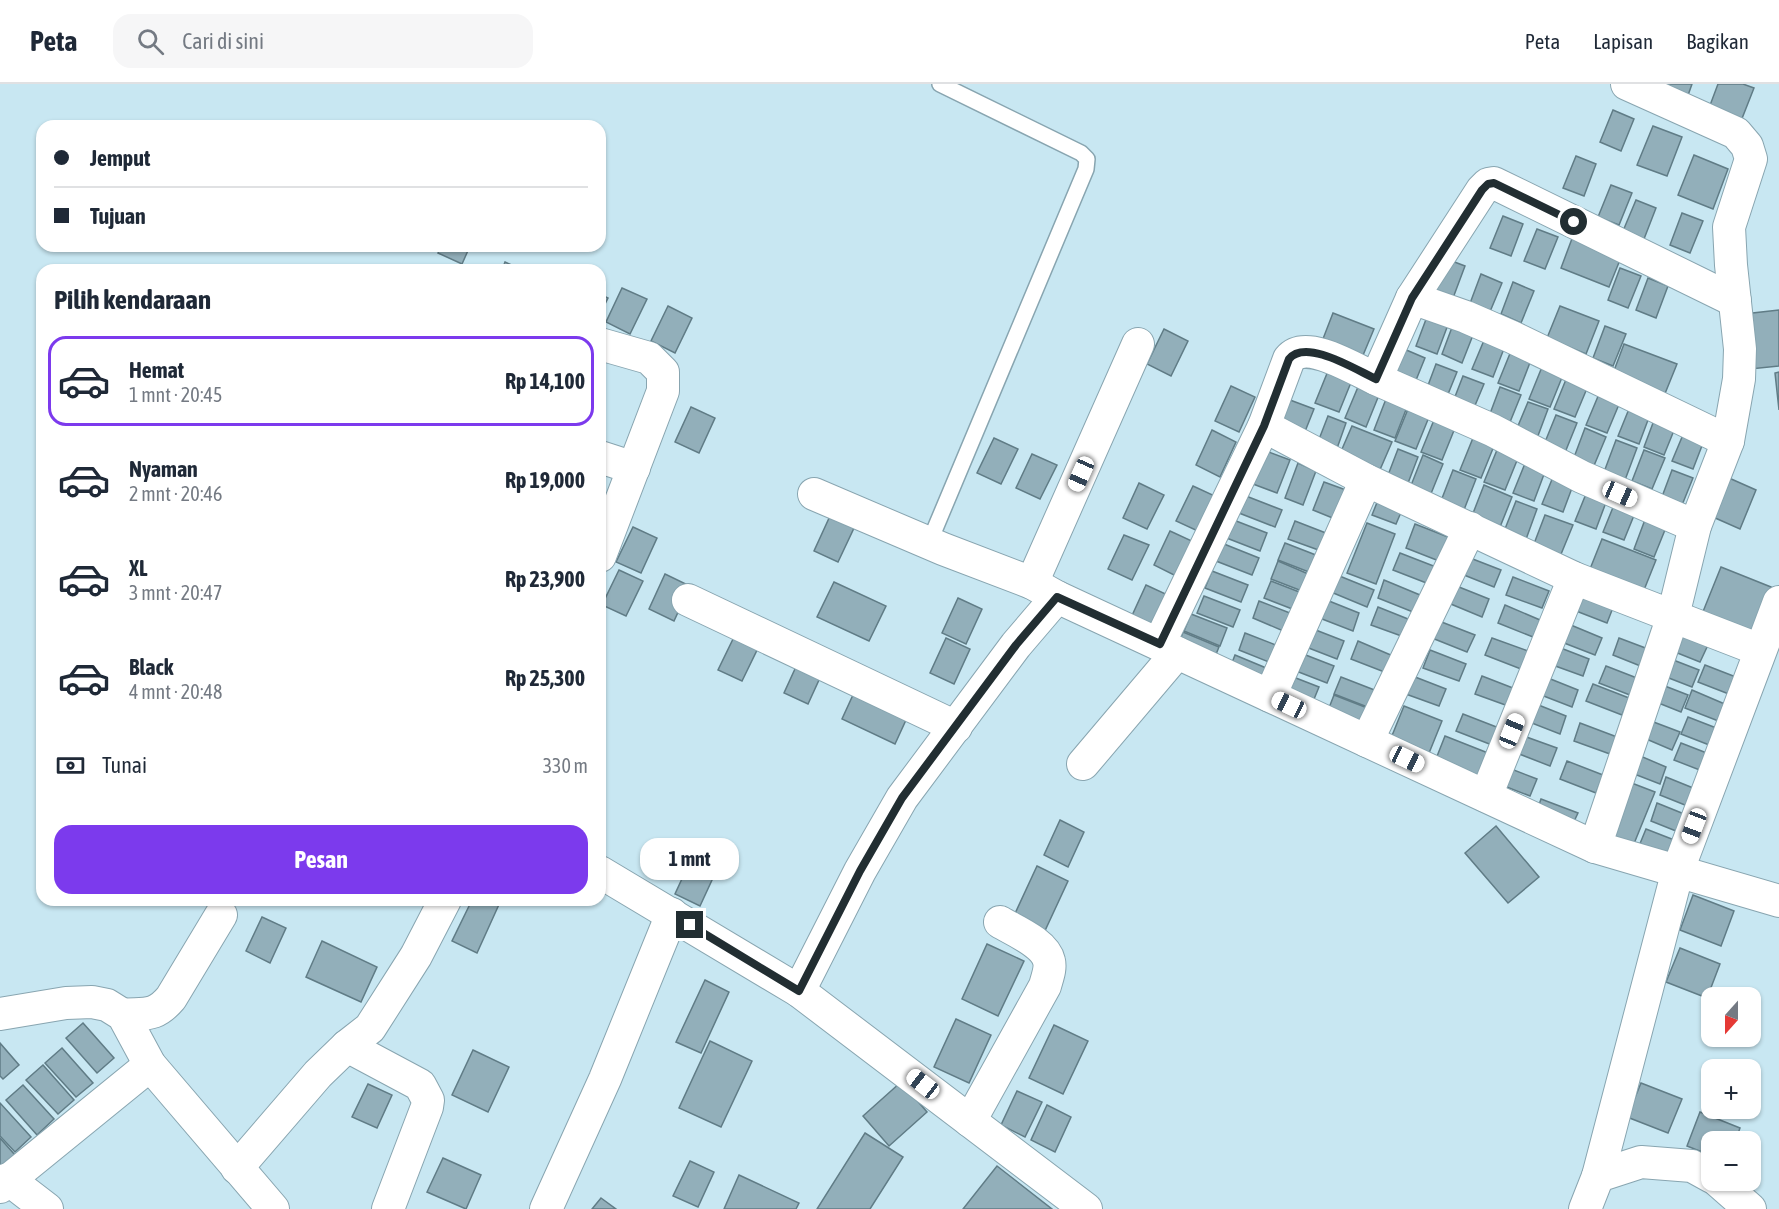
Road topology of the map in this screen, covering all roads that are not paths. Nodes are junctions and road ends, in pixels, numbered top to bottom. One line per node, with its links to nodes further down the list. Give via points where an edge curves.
1 (940, 84): 17 (lane, via 1087,159)
2 (1627, 84): 4 (street, via 1736,133 1747,146 1751,159 1729,227)
3 (1412, 298): 4 (street, via 1482,190 1494,183); 7 (street); 9 (street, via 1466,316)
4 (1735, 301): 9 (street, via 1739,379)
5 (1138, 344): 19 (street)
6 (606, 346): 11 (street, via 649,358 663,372 663,390)
7 (1376, 379): 8 (street, via 1322,354 1304,350 1293,354); 14 (street)
8 (1264, 426): 12 (street); 23 (street)
9 (1728, 441): 14 (street)
10 (606, 459): 11 (street)
11 (634, 468): 16 (street)
12 (1366, 480): 15 (street); 25 (street)
13 (814, 494): 17 (street)
14 (1695, 526): 22 (street)
15 (1470, 528): 18 (street); 27 (street)
16 (606, 540)
17 (929, 543): 19 (street)
18 (1574, 579): 22 (street); 29 (street)
19 (1045, 590): 23 (street); 26 (street, via 1016,645)
20 (688, 600): 26 (street)
21 (1779, 602): 24 (street)
22 (1672, 616): 24 (street); 30 (street)
23 (1168, 649): 25 (street); 28 (street)
24 (1760, 650): 31 (street)
25 (1270, 696): 27 (street)
26 (956, 727): 38 (street, via 902,798)
27 (1367, 741): 29 (street)
28 (1083, 764)
29 (1486, 796): 30 (street)
30 (1595, 847): 31 (street)
31 (1678, 870): 33 (street); 46 (street)
32 (606, 876): 35 (street)
33 (1779, 901)
34 (442, 906): 41 (street, via 416,956 370,1028)
35 (672, 914): 38 (street); 52 (street, via 609,1070)
36 (221, 915): 40 (street, via 162,1009)
37 (1000, 922): 43 (street, via 1035,941 1049,959 1050,969 1045,986)
38 (799, 991): 43 (street)
39 (0, 1014): 40 (street, via 92,1002 107,1005)
40 (123, 1015): 42 (street)
41 (347, 1046): 44 (street); 51 (street, via 420,1085 428,1100)
42 (150, 1065): 44 (street); 47 (street)
43 (970, 1121): 53 (street)
44 (237, 1168): 50 (street)
45 (1701, 1171): 46 (street, via 1692,1166 1641,1162)
46 (1598, 1176): 54 (street)
47 (4, 1183): 49 (street)
48 (1730, 1191): 55 (street)
49 (47, 1209)
50 (273, 1209)
51 (388, 1209)
52 (546, 1209)
53 (1086, 1209)
54 (1585, 1209)
55 (1750, 1209)

